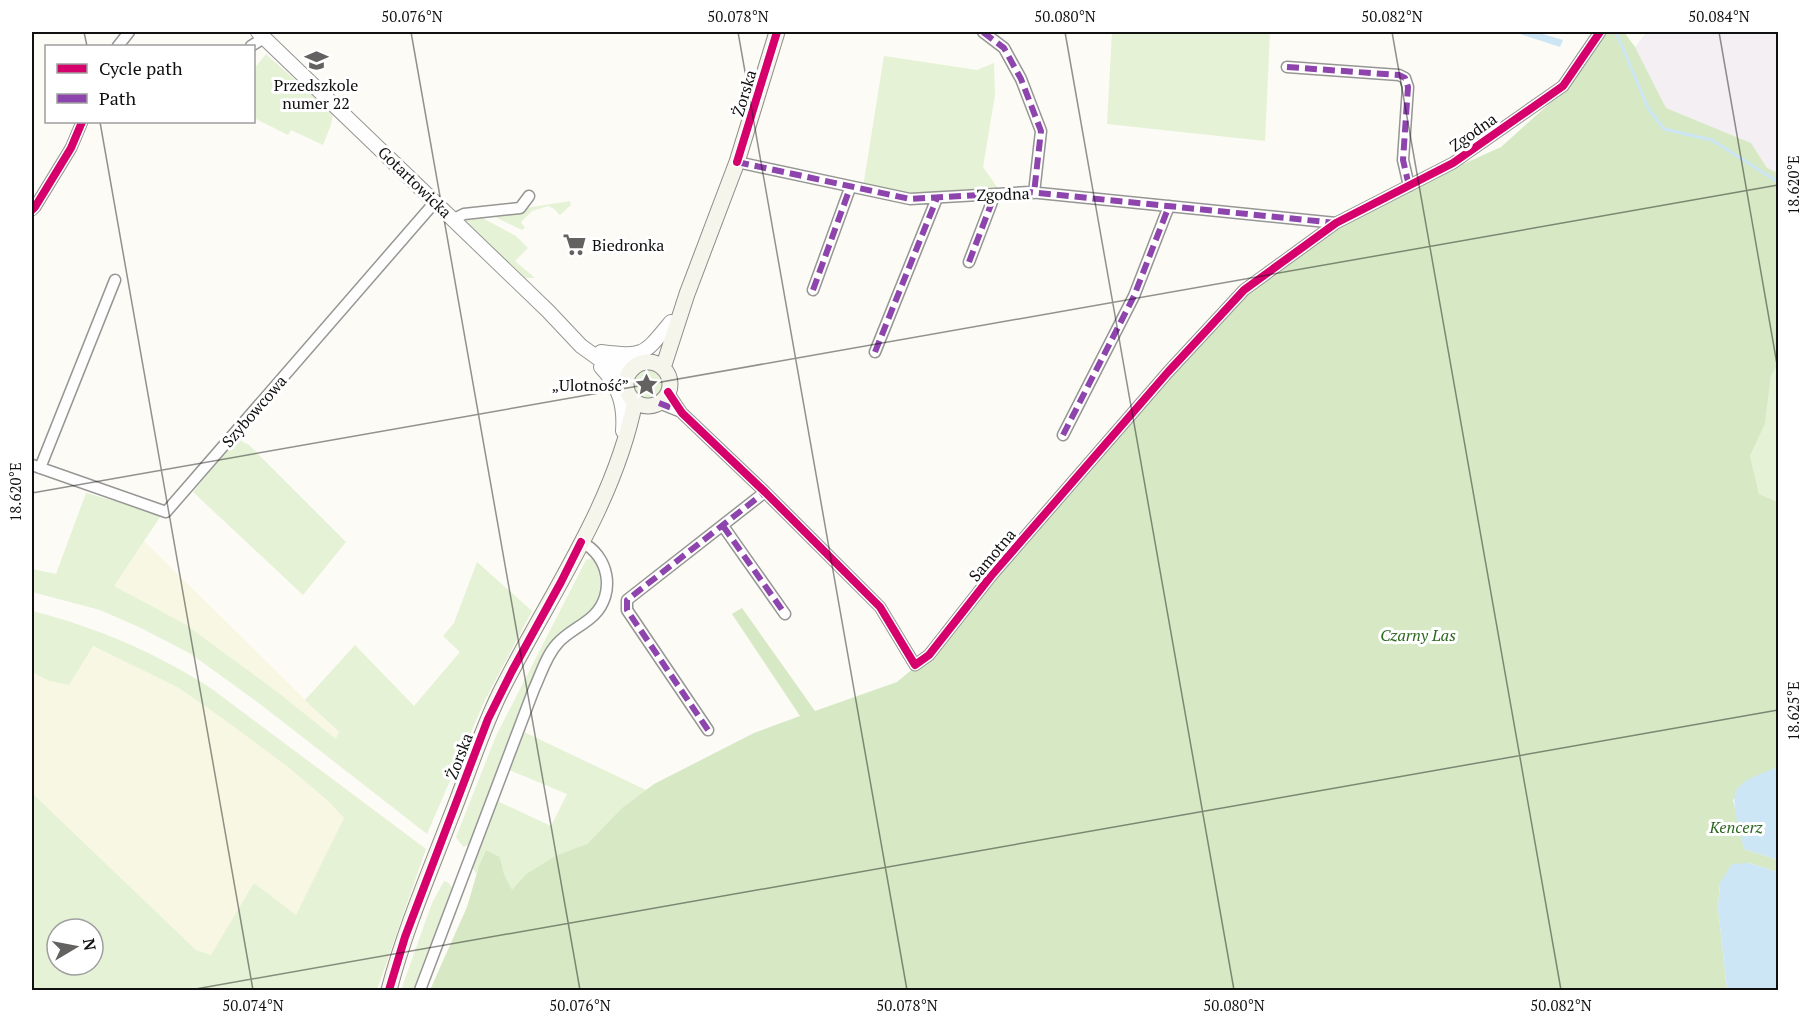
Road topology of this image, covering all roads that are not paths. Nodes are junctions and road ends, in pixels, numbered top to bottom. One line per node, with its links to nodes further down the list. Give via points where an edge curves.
1 (129, 32): 6 (street)
2 (777, 32): 9 (main road, Żorska)
3 (983, 32): 12 (street, via 1004,48 1021,79 1041,132)
4 (1600, 32): 10 (street, Zgodna, via 1563,86 1453,164)
5 (261, 35): 16 (street, Gotartowicka)
6 (119, 45)
7 (1287, 67): 10 (street, via 1405,78 1408,87 1403,160)
8 (82, 123): 18 (street, via 71,148)
9 (737, 162): 11 (street, Zgodna); 24 (main road, Żorska)
10 (1409, 186): 20 (street, Zgodna)
11 (850, 188): 15 (street, Zgodna, via 910,199); 23 (street)
12 (1034, 193): 13 (street, Zgodna); 17 (street, Zgodna)
13 (995, 194): 15 (street, Zgodna); 21 (street)
14 (529, 196): 19 (street, via 520,208 464,214)
15 (937, 198): 26 (street)
16 (435, 202): 19 (street, Gotartowicka); 33 (street, Szybowcowa, via 166,512)
17 (1169, 206): 20 (street, Zgodna); 31 (street, via 1134,296)
18 (32, 210)
19 (453, 219): 27 (street, Gotartowicka)
20 (1336, 223): 34 (street, Samotna, via 1244,290 991,576 928,655 915,665 880,607)
21 (969, 262)
22 (115, 280): 33 (street)
23 (813, 290)
24 (687, 294): 25 (main road, Żorska); 28 (main road, Żorska)
25 (671, 322): 27 (street, via 645,352 628,356); 28 (main road, Żorska)
26 (874, 352)
27 (595, 353): 29 (street, Gotartowicka); 32 (street, via 620,396 624,412)
28 (656, 365): 29 (main road, via 641,363); 30 (main road, via 670,381)
29 (630, 374): 30 (main road, via 628,392)
30 (653, 400): 32 (main road, Żorska); 34 (street, Samotna, via 682,413); 35 (main road, Żorska, via 623,466)
31 (1063, 435)
32 (621, 454): 35 (main road, Żorska)
33 (36, 467)
34 (765, 492): 36 (street)
35 (602, 500): 37 (main road, Żorska)
36 (723, 525): 38 (street); 39 (street, via 627,600 627,610)
37 (580, 542): 40 (main road, Żorska, via 499,695 478,744); 41 (street, via 592,548 603,563 605,597 594,615 559,642 549,656)
38 (785, 614)
39 (708, 730)
40 (389, 990)
41 (420, 990)

